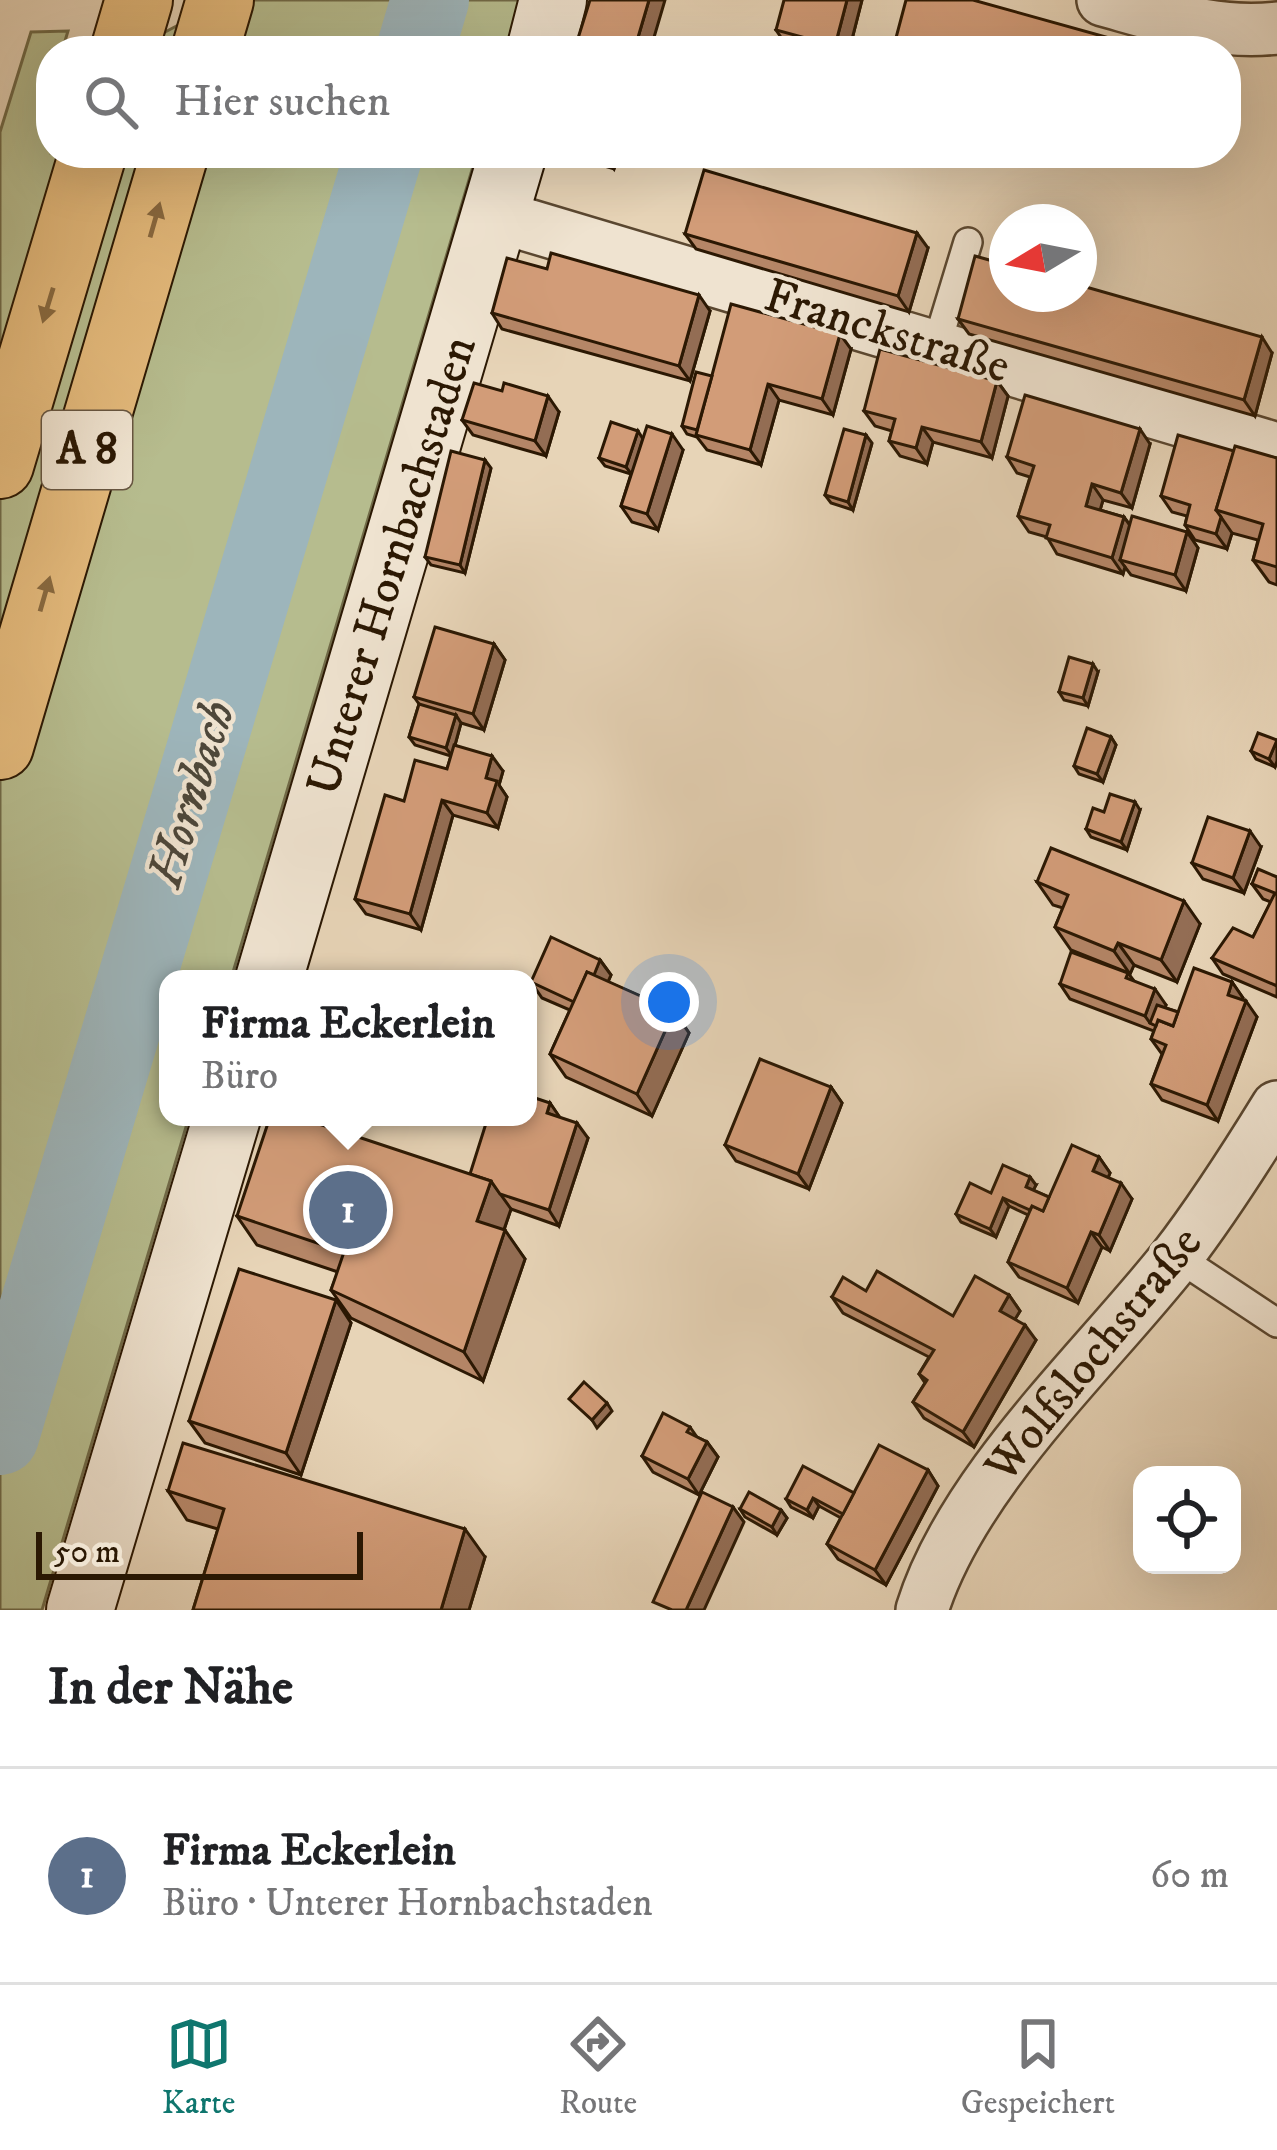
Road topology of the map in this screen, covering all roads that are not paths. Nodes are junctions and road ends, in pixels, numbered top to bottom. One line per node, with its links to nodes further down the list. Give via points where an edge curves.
1 (140, 0): 5 (highway)
2 (553, 0): 6 (street)
3 (1103, 0): 4 (street, via 1212,28)
4 (1277, 28)
5 (129, 36)
6 (544, 36)
7 (89, 168): 14 (highway, A 8, one-way to 14)
8 (171, 168): 15 (highway, A 8, one-way to 8)
9 (509, 168): 10 (street, Unterer Hornbachstaden)
10 (497, 215): 12 (street, Franckstraße); 16 (street, Unterer Hornbachstaden)
11 (968, 242): 12 (lane)
12 (936, 346): 13 (street, Franckstraße)
13 (1277, 449)
14 (0, 465)
15 (0, 746)
16 (271, 970)
17 (1277, 1106): 19 (street, Wolfslochstraße)
18 (224, 1126): 21 (street)
19 (1176, 1256): 20 (lane); 22 (street, Wolfslochstraße, via 988,1483)
20 (1277, 1323)
21 (80, 1610)
22 (922, 1610)

